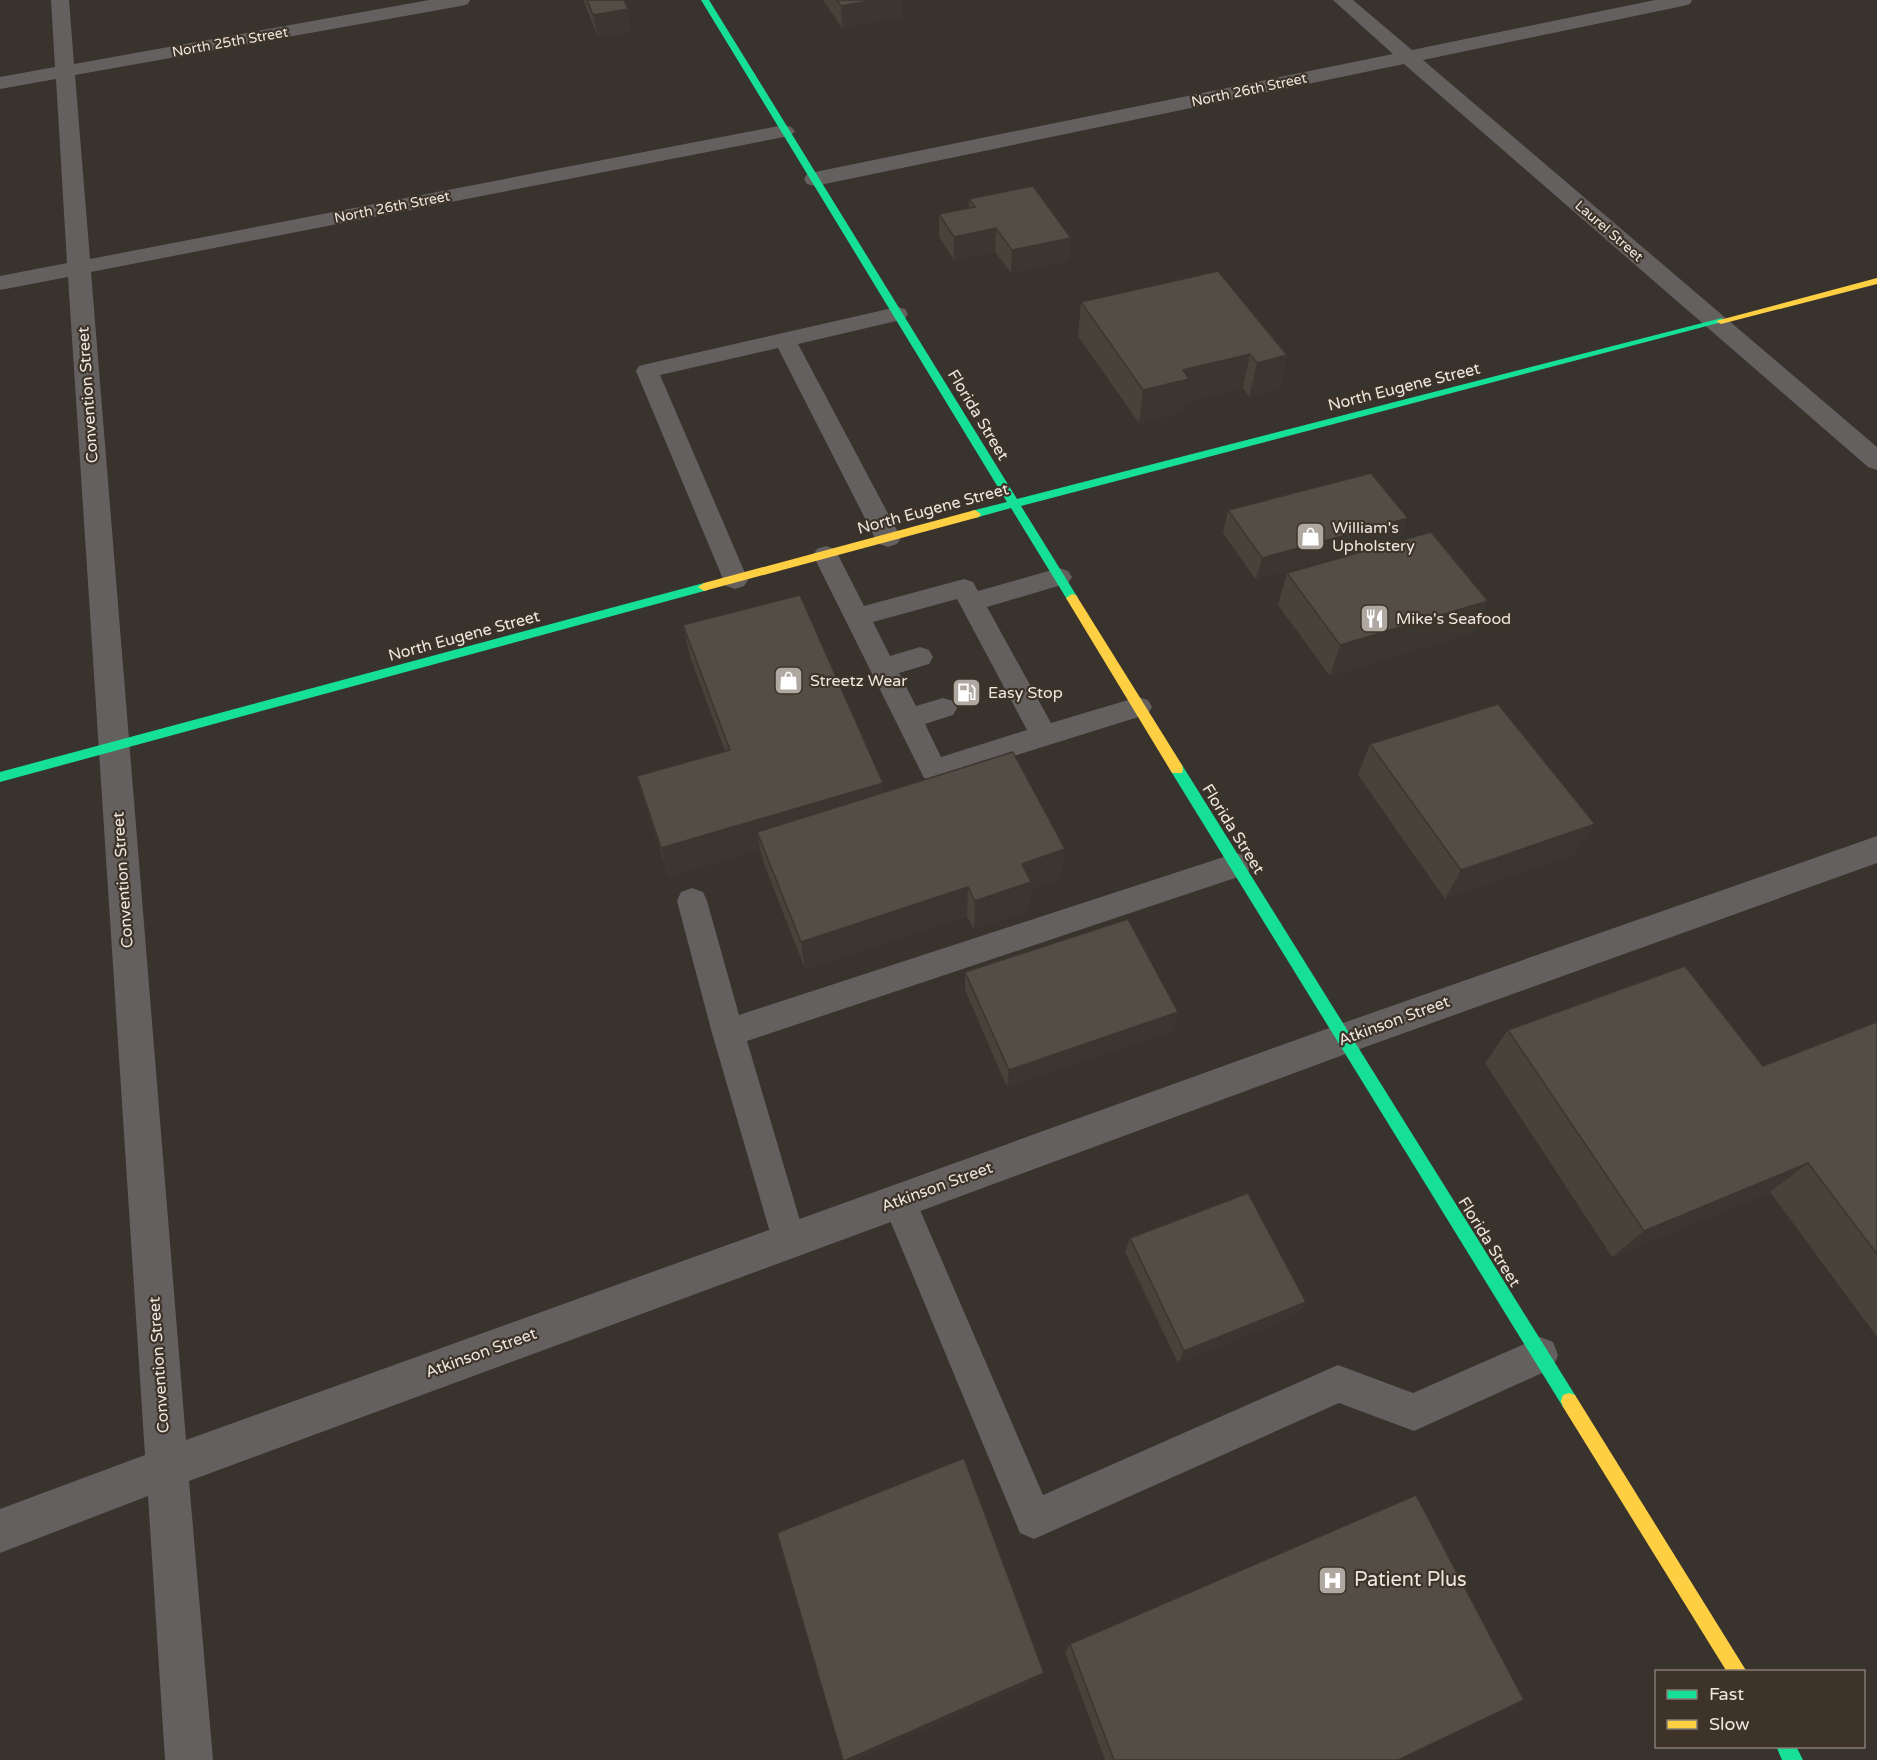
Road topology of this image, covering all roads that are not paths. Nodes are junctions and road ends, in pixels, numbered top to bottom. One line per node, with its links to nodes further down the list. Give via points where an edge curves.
1 (60, 0): 7 (street, Convention Street)
2 (460, 0): 7 (street, North 25th Street)
3 (705, 0): 9 (main road, Florida Street)
4 (1342, 0): 6 (street, Laurel Street)
5 (1683, 0): 6 (street, North 26th Street)
6 (1407, 58): 10 (street, North 26th Street); 15 (street, Laurel Street)
7 (65, 72): 8 (street, North 25th Street); 11 (street, Convention Street)
8 (0, 83)
9 (784, 130): 10 (main road, Florida Street); 11 (street, North 26th Street)
10 (815, 179): 14 (main road, Florida Street)
11 (80, 267): 13 (street, North 26th Street); 31 (street, Convention Street)
12 (1877, 281): 15 (main road, North Eugene Street)
13 (0, 283)
14 (897, 314): 16 (lane); 18 (main road, Florida Street)
15 (1717, 324): 17 (street, Laurel Street); 18 (main road, North Eugene Street)
16 (785, 340): 19 (lane); 22 (lane, via 647,371)
17 (1877, 461)
18 (1014, 504): 19 (main road, North Eugene Street); 21 (main road, Florida Street)
19 (888, 538): 20 (main road, North Eugene Street)
20 (826, 555): 22 (main road, North Eugene Street); 24 (lane)
21 (1059, 577): 23 (lane); 27 (main road, Florida Street)
22 (735, 580): 31 (main road, North Eugene Street)
23 (972, 602): 24 (lane, via 964,588); 30 (lane, via 979,638 1006,687)
24 (857, 617): 26 (lane)
25 (920, 657): 26 (lane)
26 (883, 668): 29 (lane)
27 (1138, 707): 30 (lane); 34 (main road, Florida Street)
28 (943, 708): 29 (lane)
29 (909, 719): 30 (lane, via 934,770)
30 (1044, 736)
31 (113, 748): 32 (main road, North Eugene Street); 41 (street, Convention Street)
32 (0, 777)
33 (1877, 849): 37 (street, Atkinson Street)
34 (1236, 865): 36 (lane); 37 (main road, Florida Street)
35 (692, 901): 36 (lane)
36 (728, 1033): 39 (lane)
37 (1343, 1039): 38 (street, Atkinson Street); 40 (main road, Florida Street)
38 (899, 1201): 39 (street, Atkinson Street); 40 (lane, via 1034,1519 1338,1384 1414,1412)
39 (788, 1241): 41 (street, Atkinson Street)
40 (1540, 1355): 43 (main road, Florida Street)
41 (166, 1468): 42 (street, Atkinson Street); 44 (street, Convention Street)
42 (0, 1531)
43 (1737, 1670)
44 (189, 1760)

